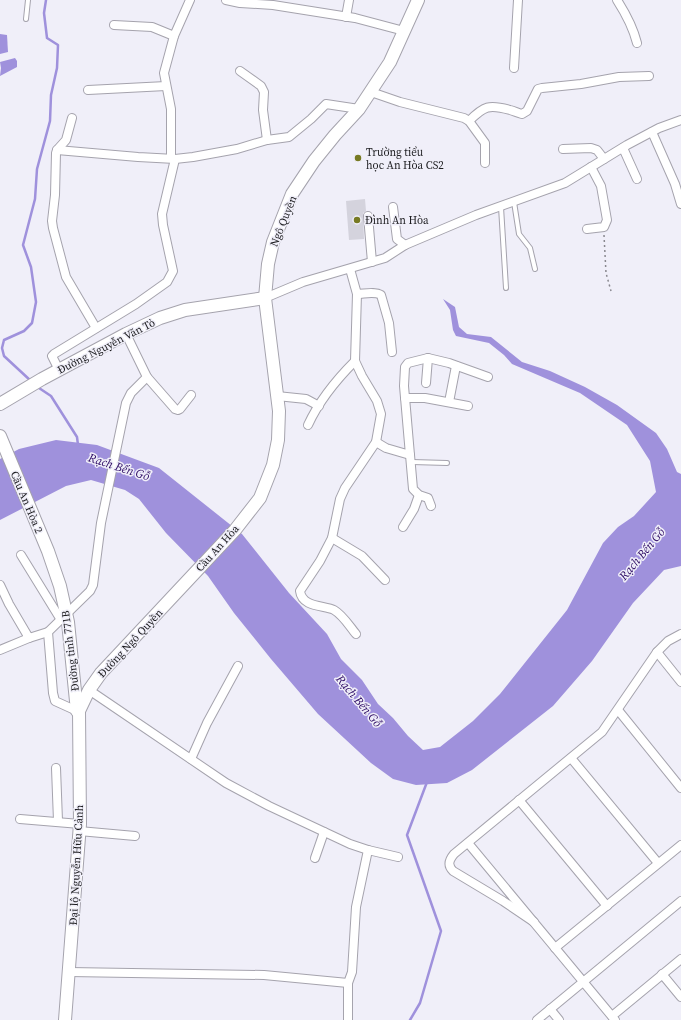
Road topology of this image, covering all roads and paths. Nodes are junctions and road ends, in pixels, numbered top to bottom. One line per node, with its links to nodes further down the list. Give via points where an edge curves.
1 (28, 0): 10 (lane)
2 (190, 0): 13 (street)
3 (226, 0): 8 (street, via 240,3)
4 (349, 0): 9 (street)
5 (418, 0): 12 (street, Ngô Quyền)
6 (518, 0): 15 (street)
7 (617, 0): 14 (street, via 634,29)
8 (273, 2): 9 (street)
9 (346, 17): 12 (street)
10 (26, 19)
11 (114, 25): 13 (street, via 152,27)
12 (404, 31): 20 (street, Ngô Quyền, via 390,62)
13 (174, 36): 18 (street, via 164,73)
14 (637, 43)
15 (514, 68)
16 (240, 71): 26 (street, via 261,86 264,92 263,110)
17 (649, 76): 24 (street, via 619,77 538,89 527,111 522,114 490,107 483,108)
18 (166, 86): 19 (street); 30 (street, via 171,109)
19 (88, 90)
20 (371, 92): 21 (street, Ngô Quyền); 24 (street)
21 (358, 109): 26 (street, via 326,104 289,137); 49 (street, Ngô Quyền, via 314,161 292,194 272,242)
22 (72, 118): 29 (street, via 66,140)
23 (681, 120): 25 (street)
24 (469, 121): 32 (street, via 485,143)
25 (652, 132): 27 (street); 36 (street, via 676,184)
26 (267, 140): 30 (street, via 236,149)
27 (623, 148): 31 (street); 34 (street)
28 (563, 149): 31 (street, via 591,148 597,150)
29 (57, 150): 30 (street); 50 (street, via 53,228 66,277)
30 (173, 158): 50 (street, via 162,214 173,271 171,277 136,304)
31 (604, 159): 33 (street)
32 (485, 163)
33 (591, 167): 35 (street, via 565,183); 40 (street, via 601,186 607,220)
34 (637, 179)
35 (514, 201): 37 (street); 45 (lane, via 519,234 530,248)
36 (681, 204)
37 (501, 206): 42 (street); 46 (lane)
38 (393, 207): 42 (street, via 397,239)
39 (368, 216): 43 (street)
40 (604, 227): 41 (street); 47 (path, via 606,273)
41 (587, 229)
42 (405, 245): 43 (street, via 385,258)
43 (372, 262): 44 (street)
44 (350, 269): 48 (street); 49 (street, via 303,282)
45 (535, 269)
46 (506, 288)
47 (611, 291)
48 (357, 294): 52 (street, via 381,295 389,323); 54 (street)
49 (265, 298): 51 (street, Đường Nguyễn Văn Tỏ, via 177,312); 61 (street, Ngô Quyền)
50 (96, 328): 56 (street, via 52,356)
51 (126, 334): 56 (street, Đường Nguyễn Văn Tỏ); 57 (street)
52 (392, 352)
53 (428, 358): 55 (street); 59 (street); 62 (street, via 408,363 405,367)
54 (355, 361): 65 (street, via 340,376); 69 (street, via 379,406 381,414)
55 (456, 366): 58 (street); 63 (street)
56 (59, 370): 64 (street, Đường Nguyễn Văn Tỏ)
57 (147, 377): 60 (street, via 175,409 180,409); 82 (street, via 131,393 126,403 101,523 93,585)
58 (488, 377)
59 (426, 383)
60 (191, 395)
61 (277, 396): 65 (street, via 306,398); 73 (street, Ngô Quyền, via 278,440 273,465)
62 (405, 398): 63 (street); 70 (street)
63 (449, 402): 66 (street)
64 (0, 404)
65 (319, 406): 67 (street)
66 (468, 406)
67 (308, 425)
68 (0, 436): 78 (street, Cầu An Hòa 2)
69 (376, 442): 70 (street); 76 (street, via 340,500)
70 (411, 459): 71 (lane); 72 (street, via 413,490)
71 (446, 464)
72 (419, 495): 74 (street, via 428,498); 75 (street)
73 (260, 498): 81 (street, Cầu An Hòa, via 235,530)
74 (431, 506)
75 (404, 527)
76 (332, 538): 79 (street, via 362,556); 84 (street, via 300,594 313,605 334,610)
77 (21, 555): 82 (street)
78 (54, 568): 82 (street, Đường tỉnh 771B)
79 (386, 580)
80 (0, 585): 86 (street)
81 (173, 596): 91 (street, Đường Ngô Quyền, via 101,673)
82 (64, 617): 83 (street); 93 (street, Đường tỉnh 771B)
83 (48, 632): 86 (street); 93 (street, via 55,700)
84 (356, 634)
85 (681, 634): 88 (street, via 668,641)
86 (29, 638): 87 (street)
87 (0, 650)
88 (657, 652): 90 (street); 92 (street)
89 (238, 666): 95 (street)
90 (681, 682)
91 (89, 690): 93 (street, Đường tỉnh 771B); 95 (street)
92 (618, 710): 94 (street, via 602,732); 97 (street)
93 (78, 711): 101 (street, Đại lộ Nguyễn Hữu Cảnh)
94 (571, 758): 98 (street); 109 (street)
95 (191, 759): 102 (street, via 226,783)
96 (56, 768): 100 (street)
97 (681, 788)
98 (519, 800): 104 (street); 111 (street)
99 (20, 819): 100 (street)
100 (58, 821): 101 (street)
101 (79, 828): 103 (street); 115 (street, Đại lộ Nguyễn Hữu Cảnh)
102 (324, 832): 106 (street); 108 (street)
103 (134, 836)
104 (468, 843): 112 (street); 112 (street, via 451,857 451,870)
105 (681, 845): 109 (street)
106 (368, 850): 107 (street); 118 (street, via 356,907 352,972)
107 (398, 856)
108 (315, 858)
109 (658, 864): 111 (street)
110 (681, 901): 117 (street)
111 (607, 906): 113 (street)
112 (534, 922): 113 (street)
113 (555, 948): 117 (street)
114 (681, 959): 116 (street)
115 (69, 972): 118 (street, via 264,975); 122 (street, Đại lộ Nguyễn Hữu Cảnh)
116 (662, 974): 119 (street); 121 (street)
117 (583, 982): 120 (street); 121 (street)
118 (348, 983): 123 (street)
119 (681, 997)
120 (550, 1009): 124 (street); 125 (street)
121 (613, 1018)
122 (65, 1020)
123 (348, 1020)
124 (538, 1020)
125 (559, 1020)

